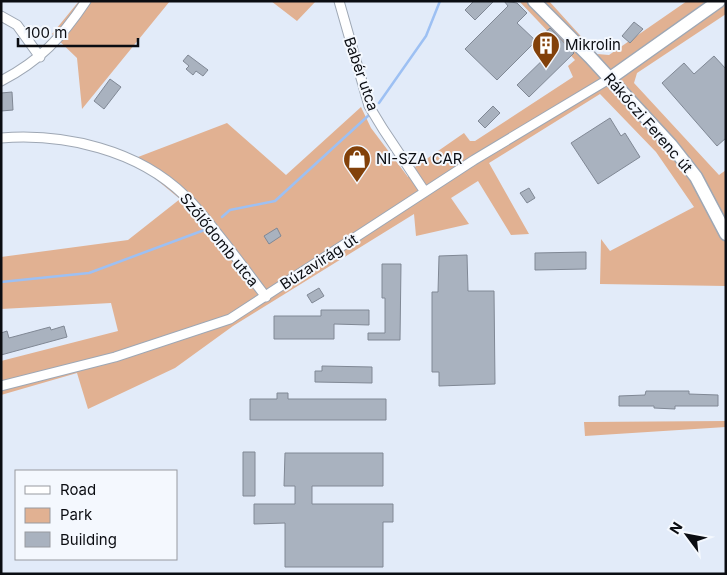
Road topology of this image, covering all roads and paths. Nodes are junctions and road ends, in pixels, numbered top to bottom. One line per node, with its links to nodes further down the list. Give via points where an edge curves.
1 (86, 1): 6 (street, via 65,32)
2 (339, 1): 10 (street, Babér utca, via 369,106)
3 (534, 1): 7 (main road, Rákóczi Ferenc út)
4 (720, 1): 7 (main road)
5 (1, 16): 6 (street, via 17,25)
6 (40, 57): 8 (street)
7 (609, 79): 10 (street, Búzavirág út); 11 (main road, Rákóczi Ferenc út, via 690,170)
8 (1, 81)
9 (1, 138): 12 (street, Szőlődomb utca, via 39,137 77,142 146,167 185,195 200,211)
10 (425, 192): 12 (street, Búzavirág út)
11 (726, 234)
12 (266, 297): 13 (street, Búzavirág út, via 230,319 89,364)
13 (1, 386)

